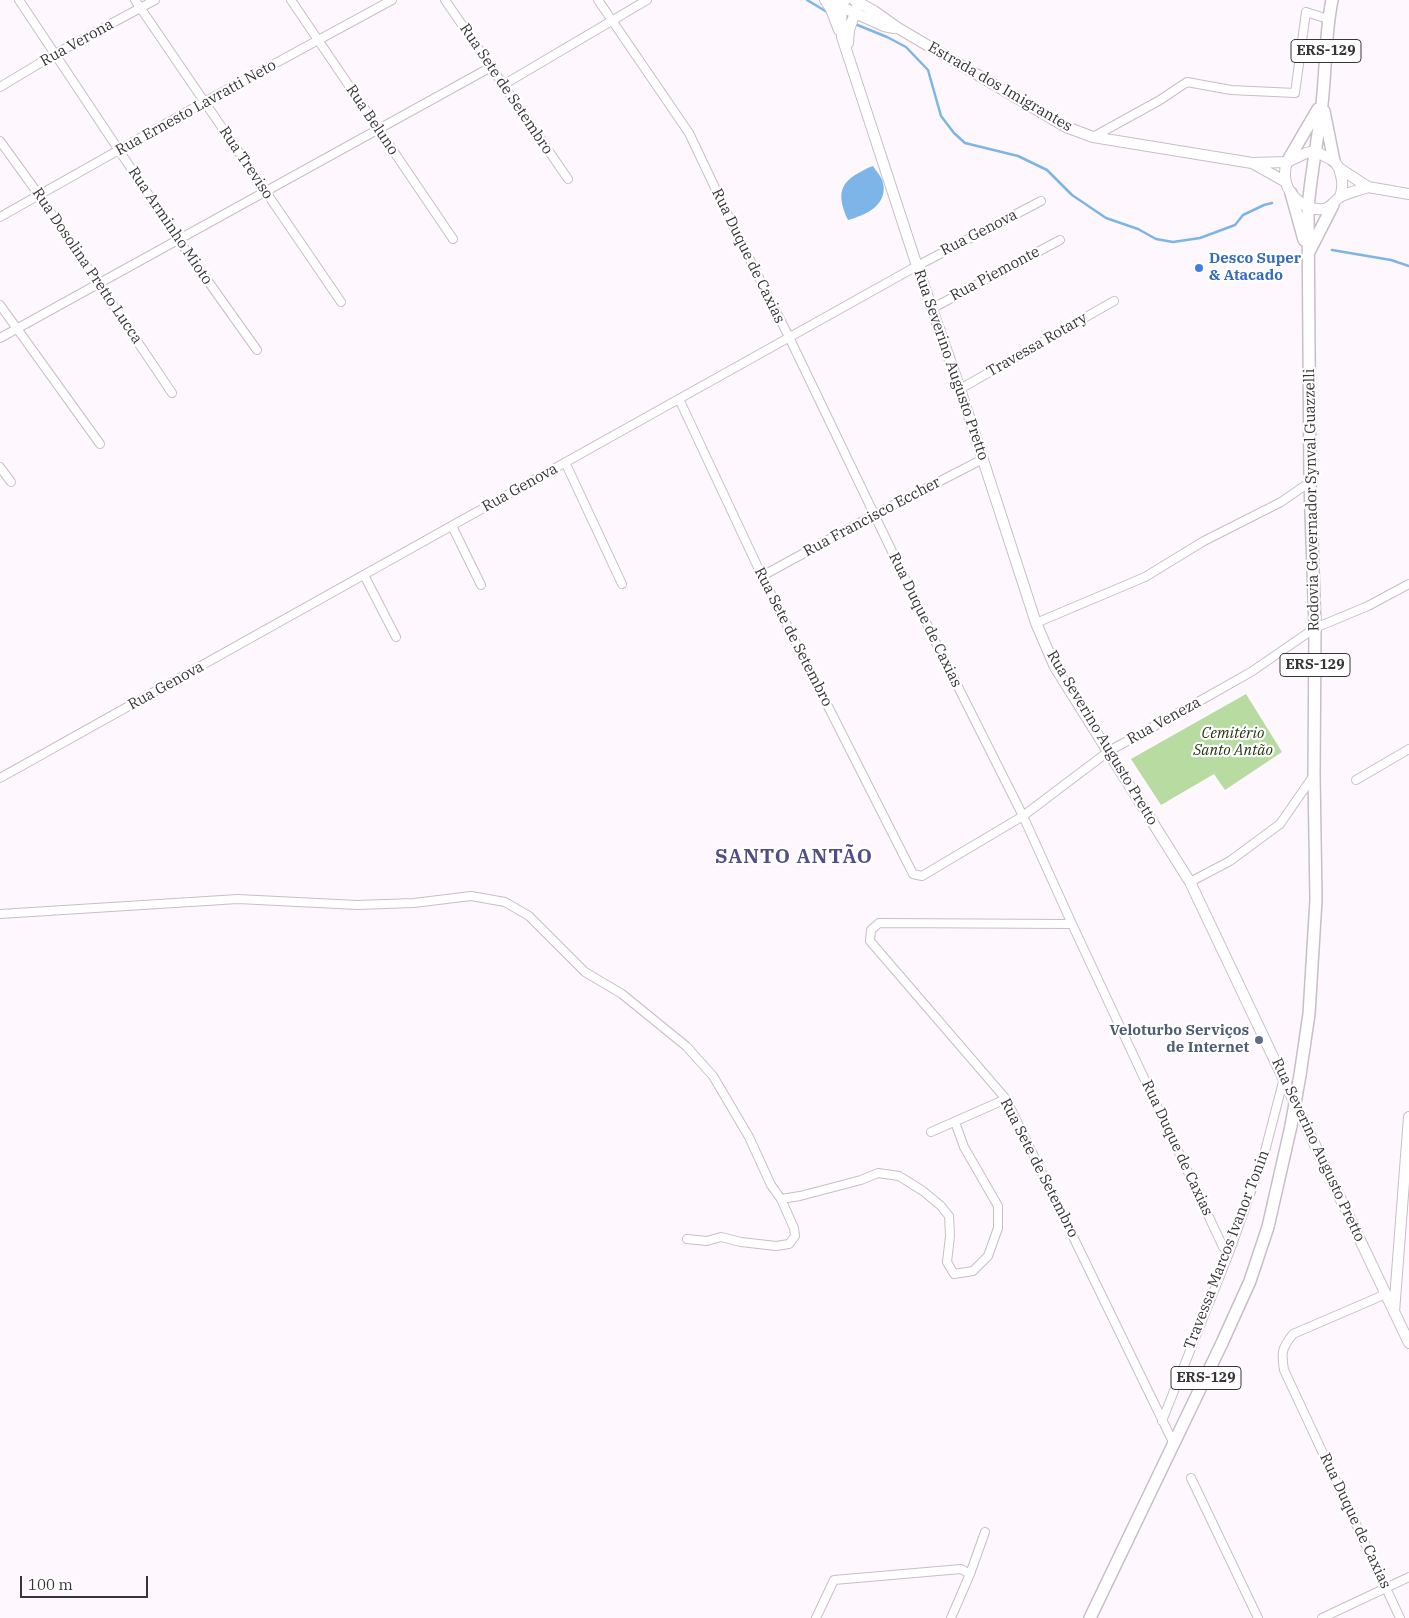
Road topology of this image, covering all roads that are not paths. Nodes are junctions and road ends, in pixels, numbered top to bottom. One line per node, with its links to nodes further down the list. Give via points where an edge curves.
1 (19, 0): 19 (street, Rua Arminho Mioto)
2 (135, 0): 12 (street, Rua Treviso)
3 (155, 0): 12 (street, Rua Verona)
4 (291, 0): 18 (street, Rua Beluno)
5 (392, 0): 18 (street, Rua Ernesto Lavratti Neto)
6 (445, 0): 20 (street, Rua Sete de Setembro)
7 (598, 0): 15 (street, Rua Duque de Caxias)
8 (647, 0): 15 (street)
9 (1332, 0): 14 (main road, Rodovia Governador Synval Guazzelli / ERS-129)
10 (857, 1): 13 (street); 17 (street, Estrada dos Imigrantes)
11 (835, 4): 13 (street, Estrada dos Imigrantes); 16 (street)
12 (140, 8): 19 (street, Rua Verona); 23 (street, Rua Treviso)
13 (854, 15): 16 (street); 17 (street, Estrada dos Imigrantes)
14 (1328, 19): 24 (main road, Rodovia Governador Synval Guazzelli / ERS-129); 26 (street, via 1306,12 1295,93 1231,90 1187,82)
15 (612, 21): 21 (street); 55 (street, Rua Duque de Caxias, via 689,133)
16 (842, 28): 48 (street, Rua Severino Augusto Pretto)
17 (898, 28): 26 (street, Estrada dos Imigrantes, via 1066,127)
18 (318, 40): 23 (street, Rua Ernesto Lavratti Neto); 25 (street, Rua Beluno)
19 (55, 54): 22 (street, Rua Verona); 28 (street, Rua Arminho Mioto)
20 (491, 67): 21 (street, Rua Sete de Setembro); 25 (street)
21 (503, 85): 33 (street, Rua Sete de Setembro)
22 (0, 87)
23 (204, 102): 28 (street, Rua Ernesto Lavratti Neto); 36 (street, Rua Treviso)
24 (1322, 103): 29 (main road, Rodovia Governador Synval Guazzelli / ERS-129); 30 (main road); 32 (main road)
25 (379, 130): 36 (street); 45 (street, Rua Beluno)
26 (1093, 137): 31 (street, Estrada dos Imigrantes)
27 (0, 141): 39 (street, Rua Dosolina Pretto Lucca)
28 (118, 150): 39 (street, Rua Ernesto Lavratti Neto); 44 (street, Rua Arminho Mioto)
29 (1315, 152): 30 (street); 32 (street); 42 (main road, Rodovia Governador Synval Guazzelli / ERS-129)
30 (1287, 162): 31 (street, Estrada dos Imigrantes); 34 (street)
31 (1252, 163): 34 (street, Estrada dos Imigrantes)
32 (1337, 164): 35 (street); 41 (street, via 1343,188)
33 (568, 179)
34 (1286, 182): 37 (street)
35 (1368, 188): 38 (street); 41 (street)
36 (266, 192): 44 (street); 51 (street, Rua Treviso)
37 (1291, 193): 42 (street); 47 (main road)
38 (1409, 194)
39 (39, 195): 43 (street, Rua Ernesto Lavratti Neto); 49 (street, Rua Dosolina Pretto Lucca)
40 (1041, 201): 48 (street, Rua Genova)
41 (1336, 201): 42 (street, via 1324,209); 47 (main road)
42 (1308, 208): 47 (main road, Rodovia Governador Synval Guazzelli / ERS-129)
43 (0, 217)
44 (178, 239): 49 (street); 57 (street, Rua Arminho Mioto)
45 (453, 239)
46 (1060, 240): 53 (street, Rua Piemonte)
47 (1308, 254): 66 (main road, Rodovia Governador Synval Guazzelli / ERS-129)
48 (917, 266): 53 (street, Rua Severino Augusto Pretto); 55 (street, Rua Genova)
49 (98, 284): 54 (street); 59 (street, Rua Dosolina Pretto Lucca)
50 (1114, 301): 58 (street, Travessa Rotary)
51 (341, 302)
52 (0, 305): 54 (street)
53 (931, 309): 58 (street, Rua Severino Augusto Pretto)
54 (16, 328): 56 (street); 61 (street)
55 (788, 337): 60 (street, Rua Genova); 67 (street, Rua Duque de Caxias)
56 (0, 338)
57 (257, 350)
58 (960, 389): 62 (street, Rua Severino Augusto Pretto)
59 (172, 393)
60 (678, 399): 63 (street, Rua Genova); 70 (street, Rua Sete de Setembro)
61 (100, 444)
62 (983, 459): 67 (street, Rua Francisco Eccher); 74 (street, Rua Severino Augusto Pretto)
63 (565, 462): 68 (street, Rua Genova); 71 (street)
64 (0, 467): 65 (street)
65 (11, 482)
66 (1310, 482): 74 (street, via 1281,502 1204,541 1146,577); 75 (main road, Rodovia Governador Synval Guazzelli / ERS-129)
67 (874, 515): 70 (street, Rua Francisco Eccher); 82 (street, Rua Duque de Caxias)
68 (452, 526): 69 (street, Rua Genova); 73 (street)
69 (364, 575): 76 (street); 80 (street, Rua Genova)
70 (762, 576): 83 (street, Rua Sete de Setembro)
71 (622, 584)
72 (1409, 584): 75 (street, Rua Veneza, via 1368,606)
73 (481, 585)
74 (1036, 623): 78 (street, Rua Severino Augusto Pretto, via 1055,667)
75 (1315, 628): 78 (street, Rua Veneza, via 1250,672); 79 (main road, Rodovia Governador Synval Guazzelli / ERS-129)
76 (396, 637)
77 (1409, 749): 81 (street)
78 (1109, 751): 82 (street, Rua Veneza); 84 (street, Rua Severino Augusto Pretto)
79 (1314, 774): 84 (street, via 1280,824 1230,861); 99 (main road, Rodovia Governador Synval Guazzelli / ERS-129, bridge, via 1316,909 1309,1014 1291,1126 1268,1226 1250,1281)
80 (0, 778)
81 (1356, 780)
82 (1023, 816): 83 (street, Rua Veneza, via 922,876); 86 (street, Rua Duque de Caxias)
83 (913, 874)
84 (1190, 882): 87 (street, Rua Severino Augusto Pretto)
85 (0, 914): 92 (street, via 238,899 357,905 471,896 505,902 529,916 585,972 622,994 686,1046 712,1076 749,1137)
86 (1072, 924): 88 (street, Rua Sete de Setembro, via 879,923 871,930 870,941); 94 (street, Rua Duque de Caxias, via 1223,1247)
87 (1284, 1078): 94 (street, Travessa Marcos Ivanor Tonin, via 1264,1156); 95 (street, Rua Severino Augusto Pretto)
88 (1006, 1099): 90 (street); 98 (street, Rua Sete de Setembro)
89 (1409, 1117): 96 (street)
90 (955, 1122): 91 (street); 92 (street, via 964,1148 998,1206 998,1228 988,1256 973,1271 954,1274 946,1262 949,1216 923,1191 900,1176 878,1173)
91 (932, 1132)
92 (781, 1200): 93 (street, via 794,1228 795,1236 789,1244 776,1246 721,1237 707,1241)
93 (687, 1239)
94 (1229, 1253): 98 (street, Travessa Marcos Ivanor Tonin)
95 (1386, 1294): 96 (street, Rua Severino Augusto Pretto); 104 (street, Rua Duque de Caxias, via 1293,1334 1283,1346 1282,1357 1284,1370)
96 (1394, 1312): 97 (street, Rua Severino Augusto Pretto)
97 (1409, 1343)
98 (1162, 1421): 99 (street, Rua Sete de Setembro)
99 (1174, 1444): 107 (main road, Rodovia Governador Synval Guazzelli / ERS-129)
100 (1191, 1478): 108 (street)
101 (985, 1532): 102 (street)
102 (970, 1574): 105 (street, via 961,1569 834,1580); 106 (street)
103 (1409, 1577): 104 (street)
104 (1386, 1588): 109 (street); 110 (street, Rua Duque de Caxias)
105 (816, 1618)
106 (950, 1618)
107 (1090, 1618)
108 (1258, 1618)
109 (1322, 1618)
110 (1400, 1618)

